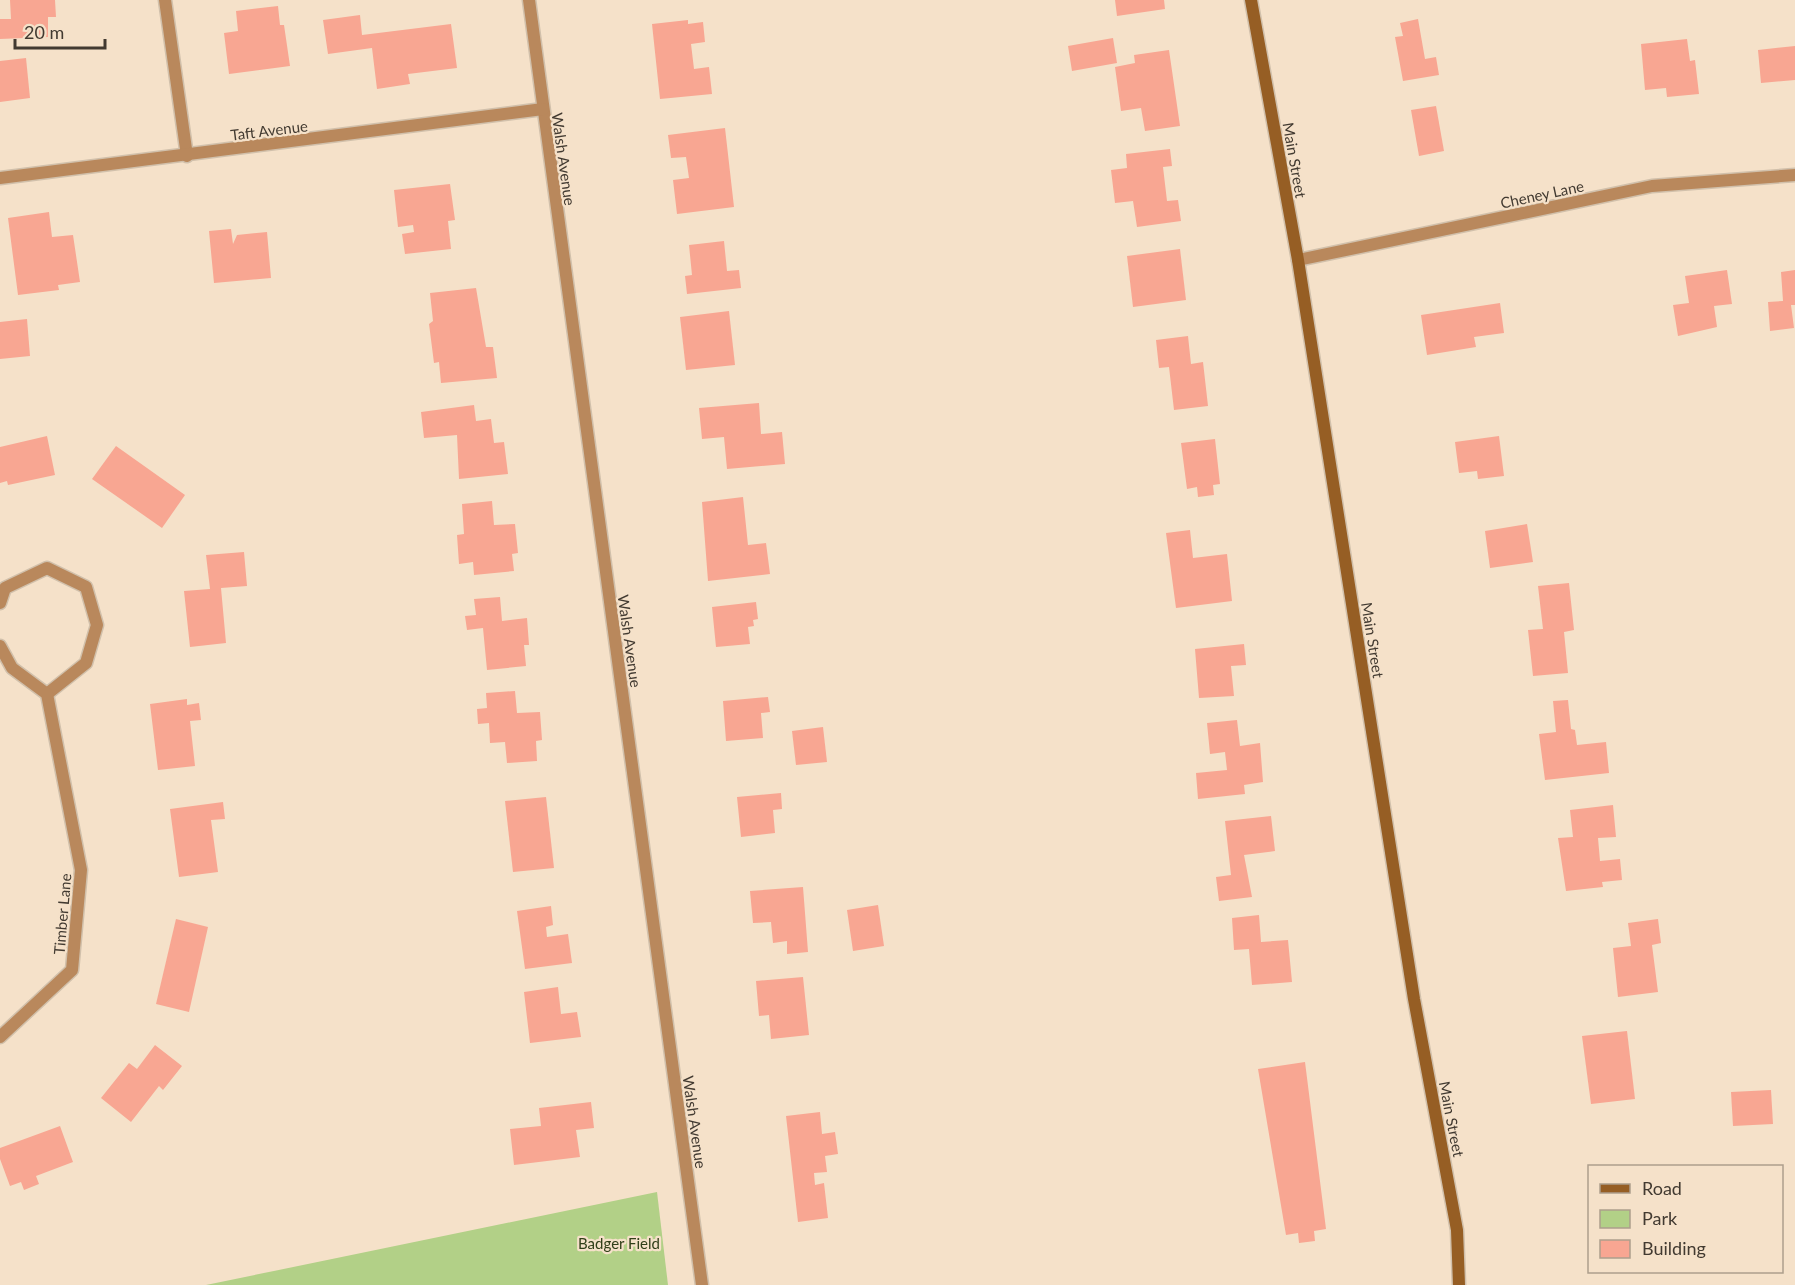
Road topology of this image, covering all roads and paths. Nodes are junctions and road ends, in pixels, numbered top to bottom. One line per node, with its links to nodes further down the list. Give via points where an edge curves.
1 (165, 0): 5 (street)
2 (529, 0): 4 (street, Walsh Avenue)
3 (1251, 0): 8 (main road, Main Street)
4 (543, 109): 5 (street, Taft Avenue); 13 (street, Walsh Avenue)
5 (187, 156): 7 (street, Taft Avenue)
6 (1795, 175): 8 (street, Cheney Lane, via 1652,186)
7 (0, 178)
8 (1298, 260): 14 (main road, Main Street, via 1414,999 1457,1230)
9 (0, 603): 11 (street, via 5,588 47,568 86,587 97,625 86,663)
10 (0, 646): 11 (street, via 12,668)
11 (47, 694): 12 (street, Timber Lane, via 81,870 72,970)
12 (0, 1037)
13 (702, 1285)
14 (1459, 1285)

